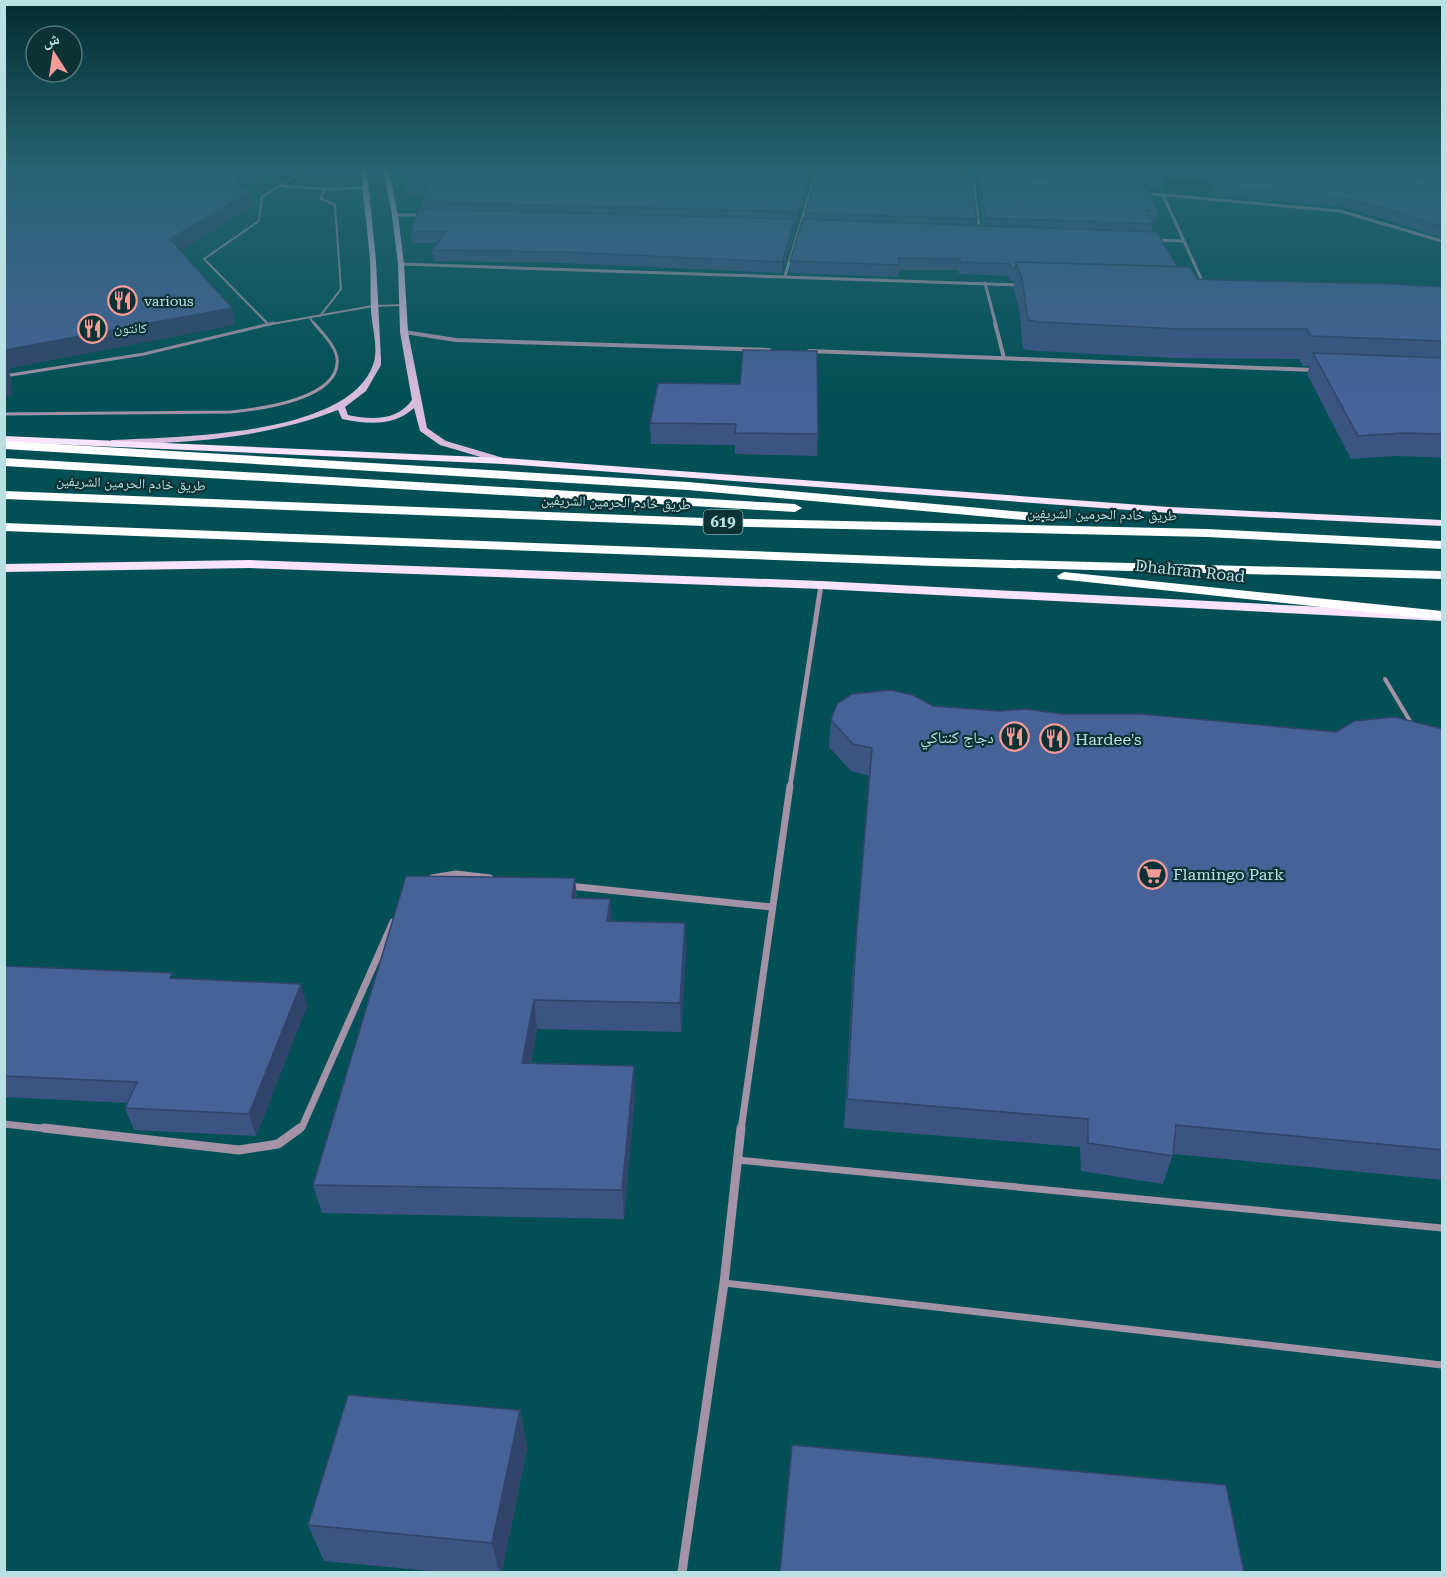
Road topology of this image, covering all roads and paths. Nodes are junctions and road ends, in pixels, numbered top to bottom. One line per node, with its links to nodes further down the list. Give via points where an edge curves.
1 (226, 244): 16 (lane, via 204,259)
2 (337, 244): 14 (lane, via 340,289)
3 (371, 244): 13 (street)
4 (399, 244): 7 (street)
5 (795, 244): 8 (street)
6 (1184, 244): 11 (street)
7 (401, 264): 8 (street); 12 (street)
8 (785, 276): 9 (street)
9 (985, 283): 10 (street); 20 (street)
10 (1020, 285)
11 (1207, 291)
12 (402, 305): 13 (lane); 17 (street)
13 (374, 306): 14 (lane); 24 (street, via 377,363 366,385)
14 (320, 316): 15 (lane)
15 (310, 318): 16 (lane); 25 (lane, via 338,358 337,367 324,385 293,400 231,412)
16 (268, 324): 22 (lane, via 144,354)
17 (404, 332): 18 (street, via 456,340); 23 (street)
18 (777, 351)
19 (801, 351): 20 (street)
20 (1004, 358): 21 (street)
21 (1324, 370)
22 (4, 376)
23 (416, 399): 24 (street, via 407,412 397,417 371,421 345,417 341,407); 29 (street, via 423,429 443,444)
24 (345, 401): 27 (street, via 268,429 207,439)
25 (4, 414)
26 (4, 440): 27 (main road)
27 (102, 443): 29 (main road)
28 (4, 446): 34 (highway, via 688,486)
29 (504, 461): 32 (main road, via 1169,510)
30 (4, 462): 34 (highway)
31 (4, 495): 34 (highway, طريق خادم الحرمين الشريفين / 619, via 704,522)
32 (1443, 523)
33 (4, 528): 36 (highway, 619)
34 (1207, 533): 35 (highway, طريق خادم الحرمين الشريفين / 619)
35 (1443, 544)
36 (934, 562): 38 (highway, 619); 40 (highway, Dhahran Road)
37 (4, 568): 39 (main road, via 249,564)
38 (1443, 575)
39 (821, 585): 40 (main road); 46 (street)
40 (1443, 616)
41 (1385, 679): 42 (lane)
42 (1410, 722)
43 (503, 879): 44 (street, via 456,874)
44 (421, 881)
45 (561, 885): 46 (street)
46 (771, 907): 49 (street)
47 (396, 916): 48 (street, via 302,1127 278,1144 239,1150)
48 (4, 1124)
49 (737, 1160): 50 (lane); 51 (street)
50 (1443, 1228)
51 (724, 1283): 52 (lane); 53 (street)
52 (1443, 1365)
53 (682, 1572)

